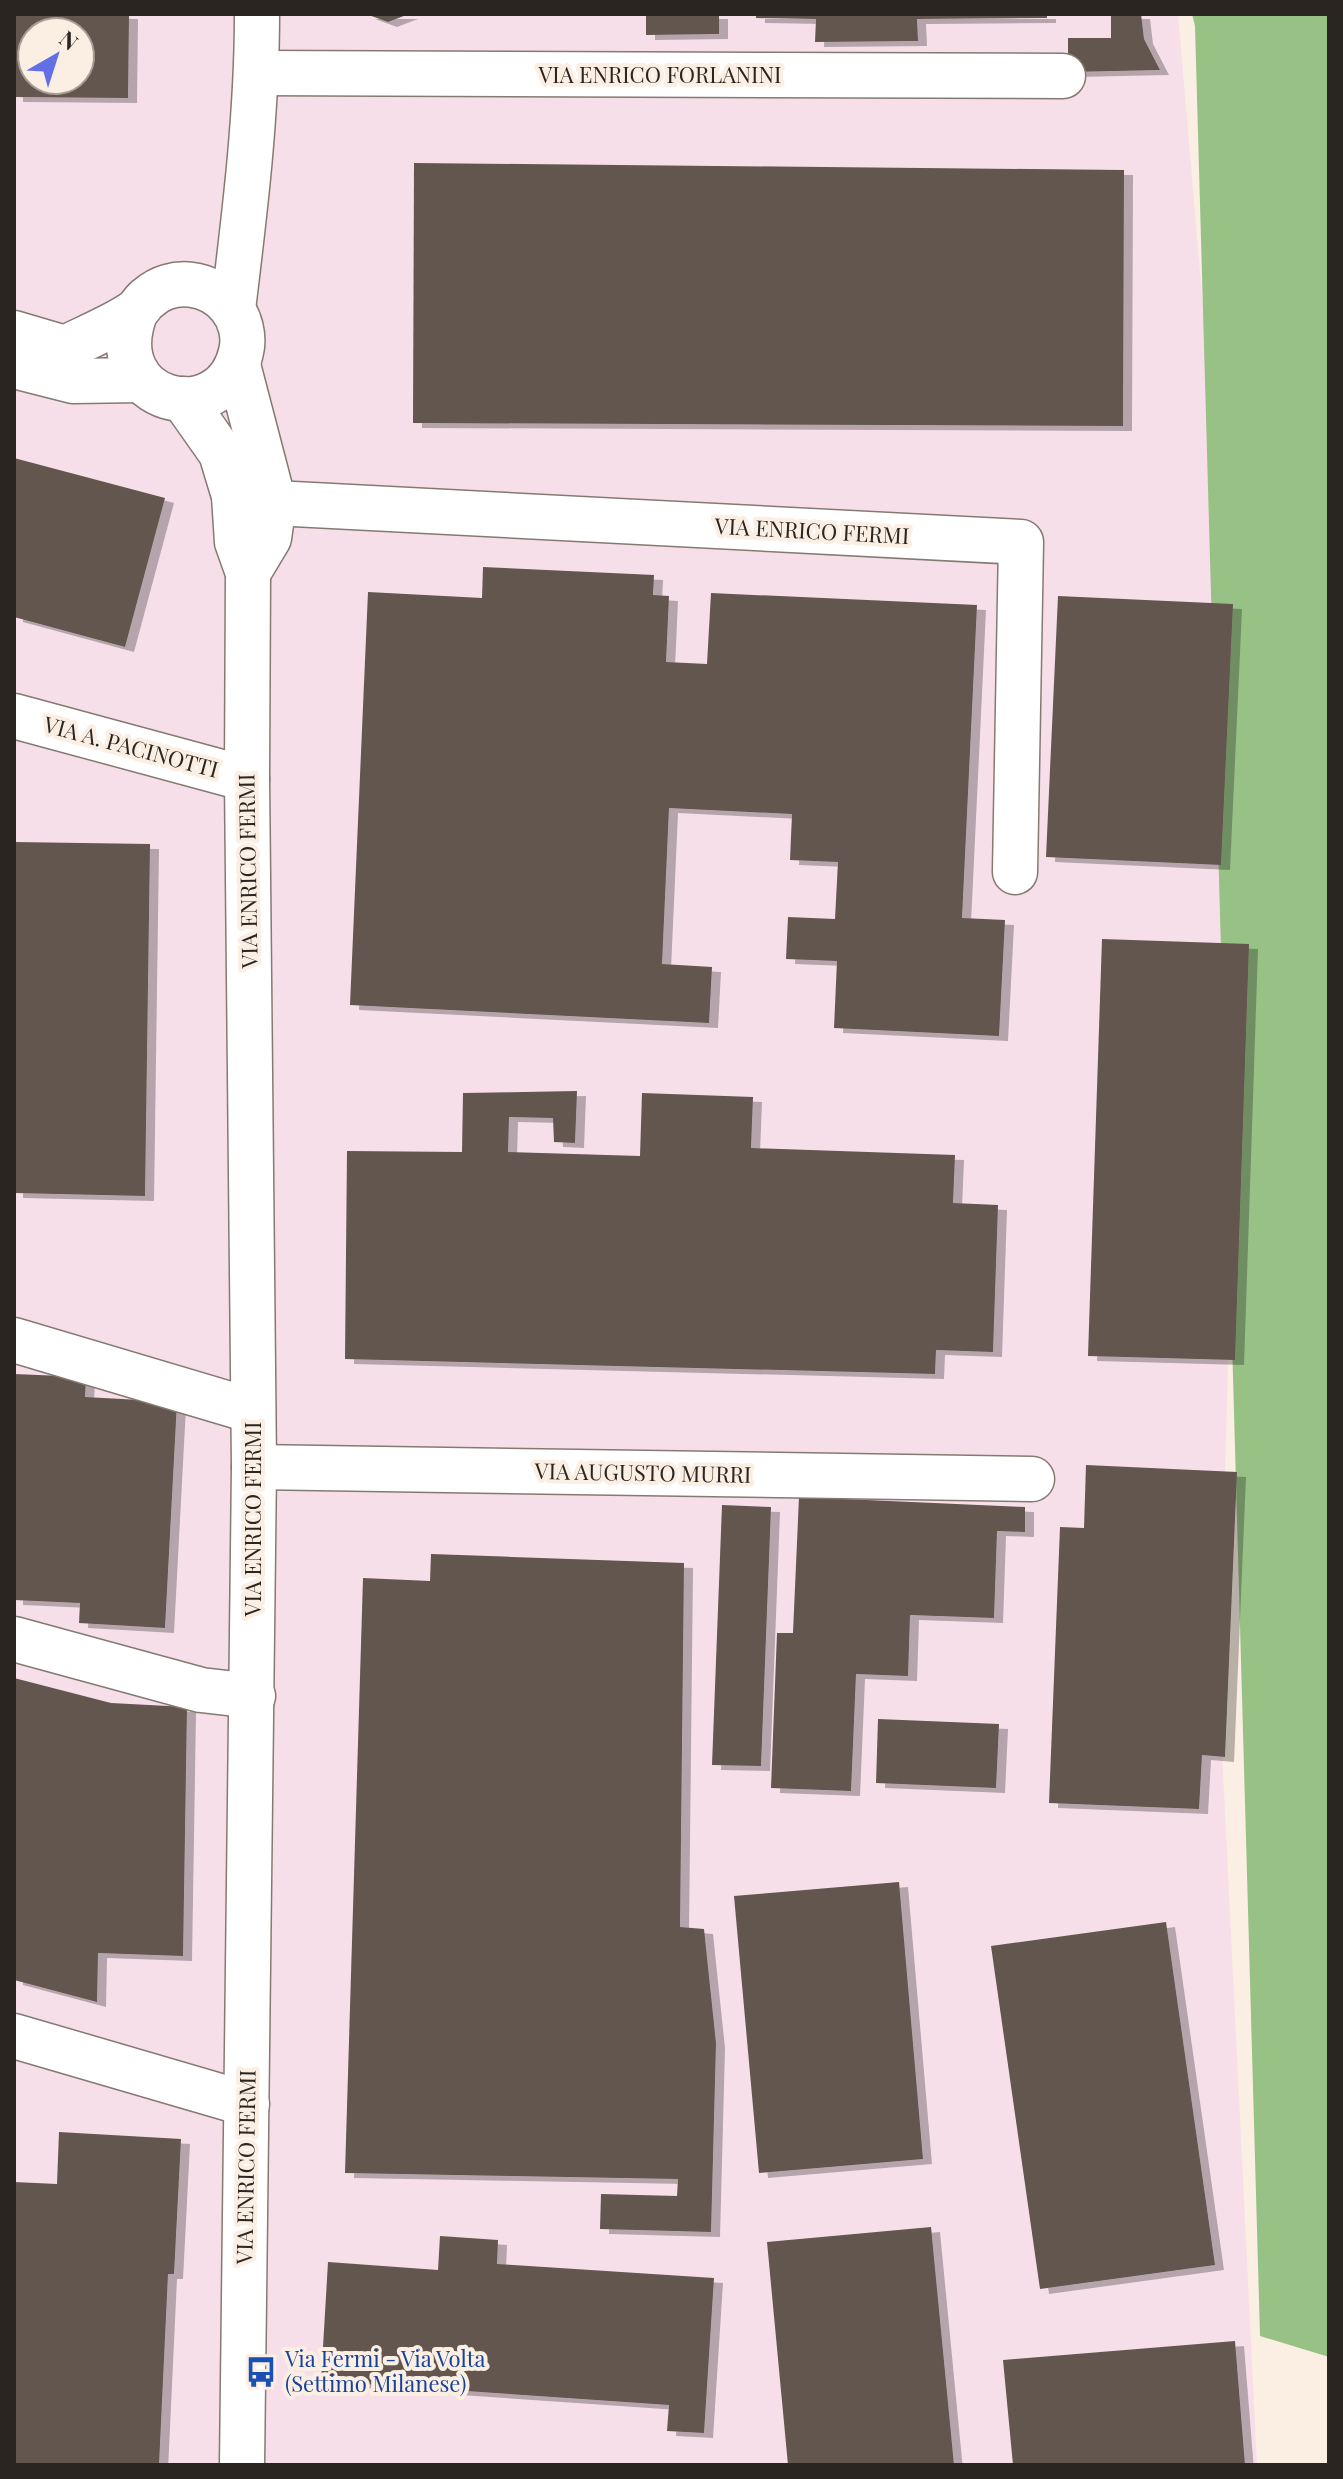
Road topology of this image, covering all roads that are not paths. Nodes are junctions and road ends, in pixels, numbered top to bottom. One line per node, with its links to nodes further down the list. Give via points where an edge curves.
1 (257, 14): 2 (street)
2 (257, 73): 3 (street, VIA ENRICO FORLANINI); 4 (street)
3 (1063, 76)
4 (242, 235): 5 (street); 6 (street)
5 (184, 284): 6 (street, via 203,286); 7 (street, via 165,287)
6 (233, 309): 9 (street, via 243,346)
7 (136, 311): 8 (street, via 65,348); 11 (street, via 127,346)
8 (14, 333)
9 (238, 365): 12 (street, via 213,392); 13 (street, VIA ENRICO FERMI)
10 (14, 366): 11 (street, via 73,381)
11 (141, 380): 12 (street, via 168,397)
12 (183, 399): 13 (street, VIA ENRICO FERMI)
13 (254, 500): 15 (street, VIA ENRICO FERMI, via 269,538 248,573); 16 (street, VIA ENRICO FERMI, via 1021,542)
14 (14, 716): 15 (street, VIA A. PACINOTTI)
15 (247, 779): 18 (street, VIA ENRICO FERMI)
16 (1015, 872)
17 (14, 1340): 18 (street)
18 (253, 1411): 19 (street, VIA ENRICO FERMI)
19 (254, 1467): 20 (street, VIA AUGUSTO MURRI); 22 (street, VIA ENRICO FERMI)
20 (1032, 1479)
21 (14, 1639): 22 (street, via 201,1690)
22 (253, 1696): 24 (street, VIA ENRICO FERMI)
23 (14, 2036): 24 (street)
24 (247, 2104): 25 (street, VIA ENRICO FERMI)
25 (242, 2465)

